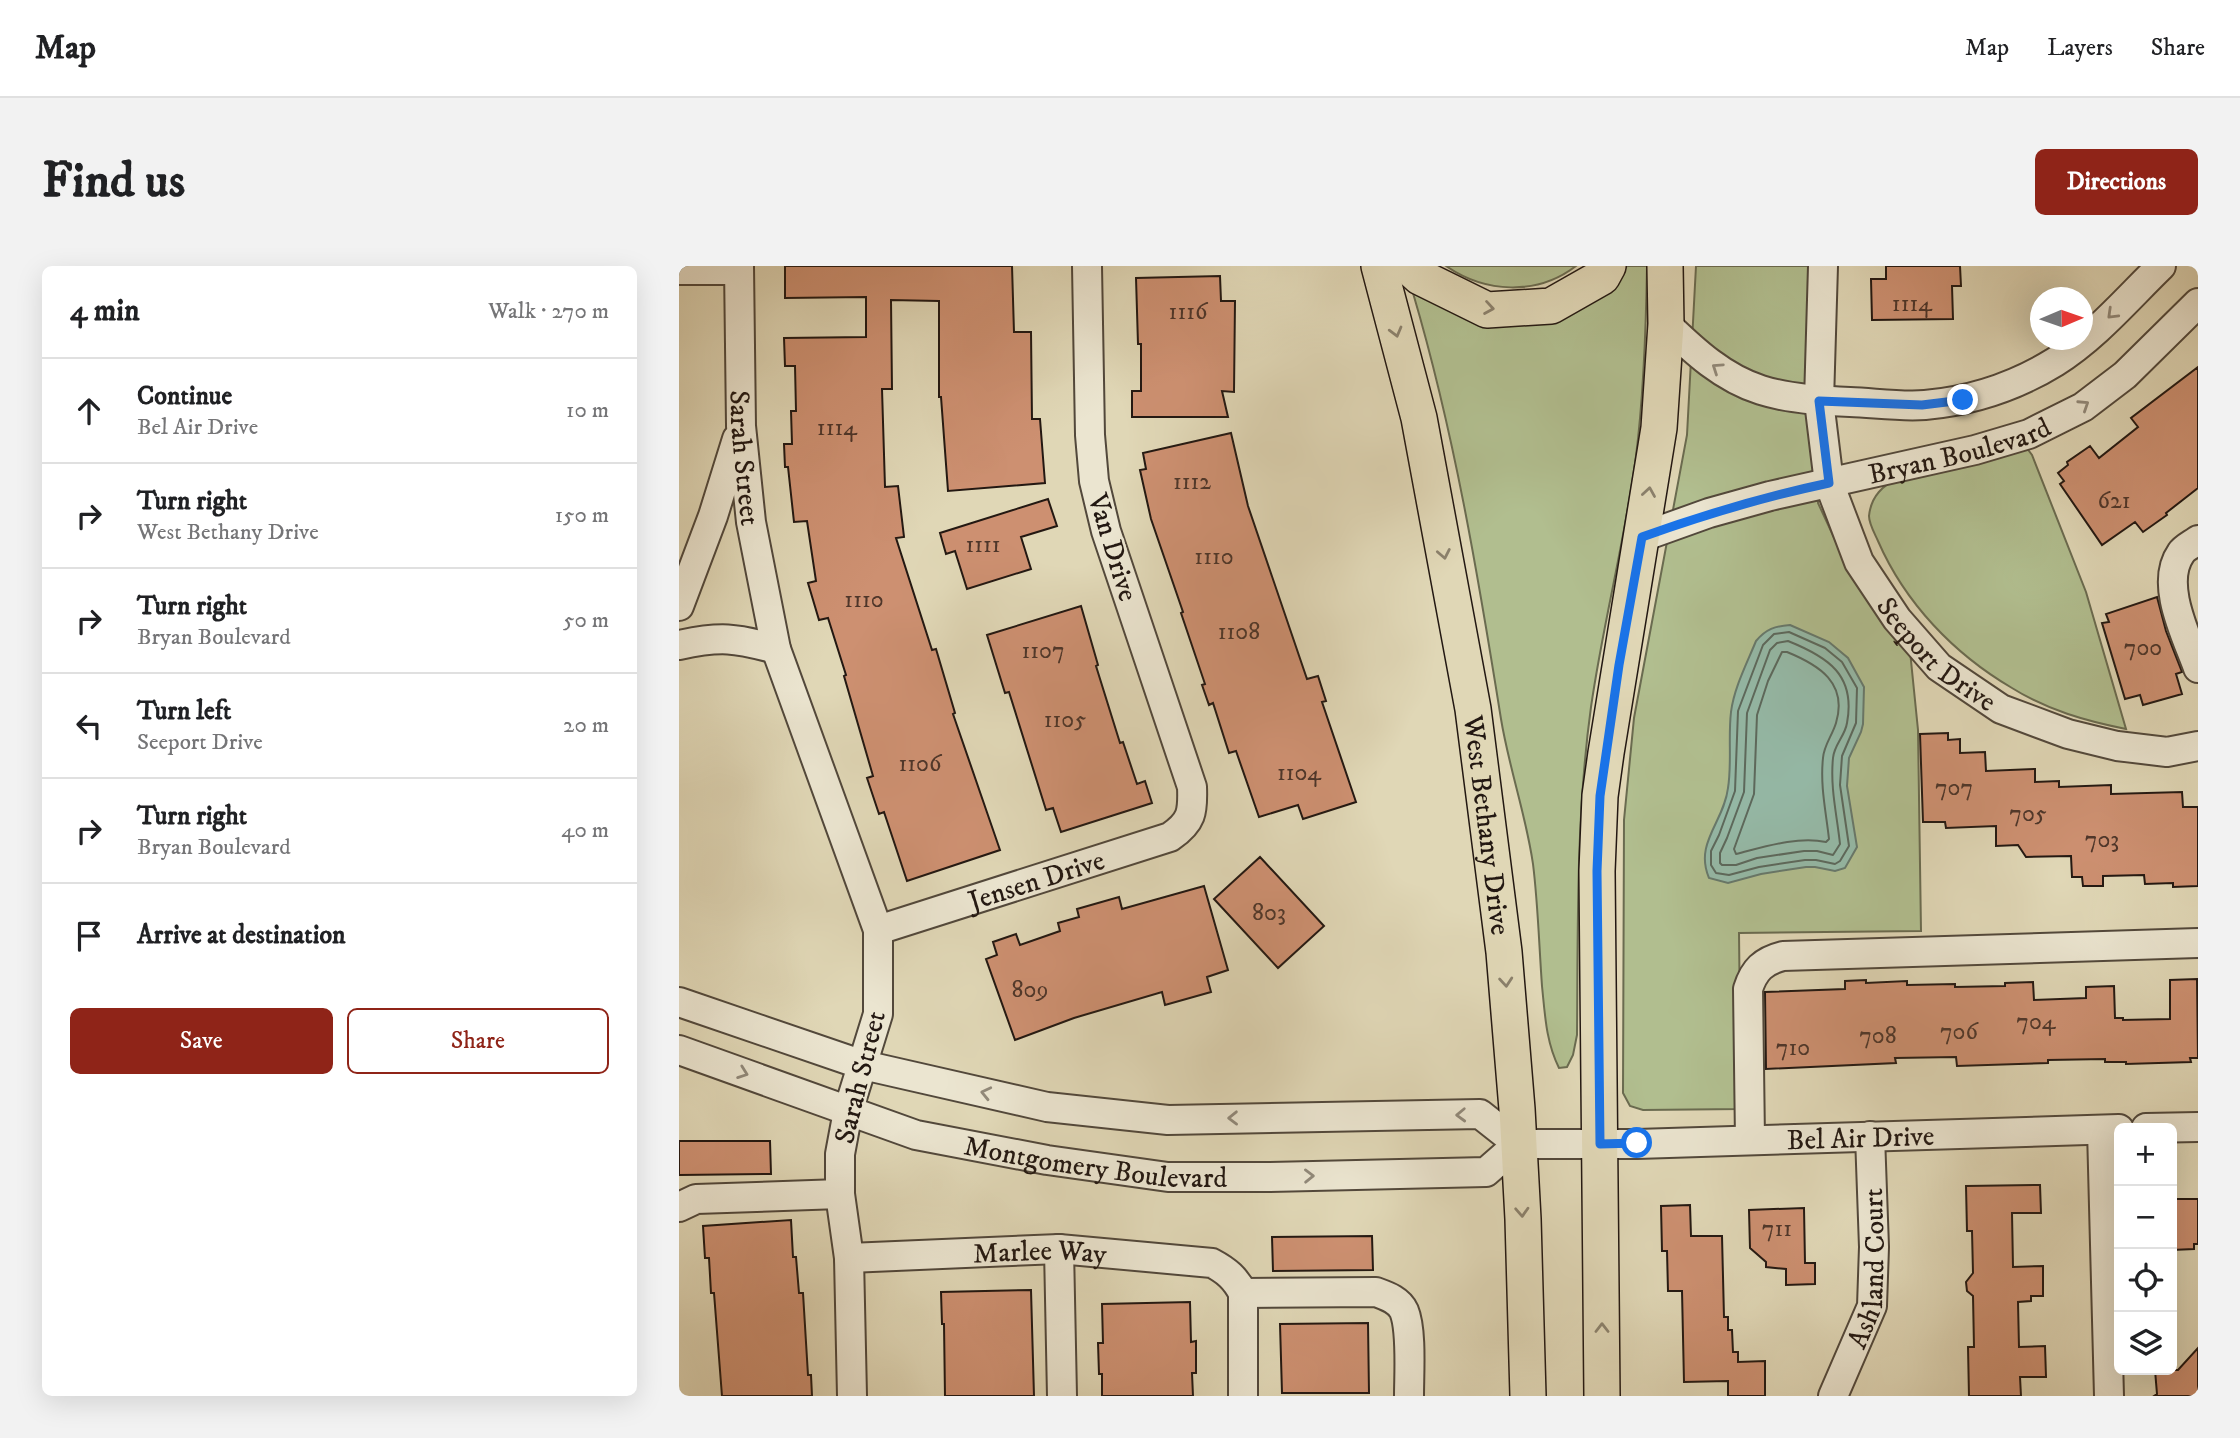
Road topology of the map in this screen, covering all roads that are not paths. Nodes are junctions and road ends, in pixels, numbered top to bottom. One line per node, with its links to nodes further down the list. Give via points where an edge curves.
1 (1087, 266): 22 (street, Van Drive, via 1094,481 1106,531 1192,787)
2 (1378, 266): 34 (main road, West Bethany Drive, one-way to 34, via 1419,418 1473,709 1504,952)
3 (1408, 266): 4 (main road, one-way to 4, via 1420,277 1487,310 1551,306 1602,276)
4 (1608, 266)
5 (1665, 266): 11 (main road)
6 (1823, 266): 12 (street, Seeport Drive)
7 (2161, 266): 12 (street, Bryan Boulevard, one-way to 12, via 2055,362 2009,385 1963,400 1922,405)
8 (739, 268): 9 (street); 13 (street, Sarah Street)
9 (679, 270)
10 (2198, 303): 14 (street, Bryan Boulevard, one-way to 10, via 2029,434 2083,407 2125,375)
11 (1666, 324): 12 (street, Bryan Boulevard, one-way to 11, via 1761,390 1723,372); 15 (main road, one-way to 11, via 1659,428)
12 (1819, 401): 14 (street, Seeport Drive)
13 (741, 426): 17 (street); 19 (street, Sarah Street, via 751,522)
14 (1829, 483): 15 (street, Bryan Boulevard, via 1770,495); 21 (street, Seeport Drive, via 1859,562 1897,619 1939,667 2001,709 2068,734 2167,752)
15 (1642, 537): 35 (main road, via 1600,796)
16 (2198, 540): 20 (street, via 2181,553 2173,572 2173,597)
17 (679, 606)
18 (679, 645): 19 (street, via 723,638)
19 (776, 649): 23 (street, Sarah Street)
20 (2198, 668)
21 (2198, 746)
22 (1190, 819): 23 (street, Jensen Drive, via 1170,837)
23 (878, 930): 27 (street, Sarah Street, via 879,1014)
24 (2198, 943): 33 (street, via 1770,959 1760,966 1748,989)
25 (679, 1002): 27 (street, Montgomery Boulevard)
26 (679, 1050): 28 (street, Montgomery Boulevard, one-way to 28)
27 (863, 1065): 28 (street, Sarah Street); 34 (street, Montgomery Boulevard, one-way to 27, via 1481,1114 1168,1119 1047,1107)
28 (848, 1111): 34 (street, Montgomery Boulevard, one-way to 34, via 916,1135 1168,1177 1486,1172); 36 (street, Sarah Street, via 840,1154)
29 (2177, 1127): 30 (street)
30 (2198, 1127)
31 (2111, 1129): 32 (street, Bel Air Drive); 48 (street)
32 (1870, 1136): 33 (street, Bel Air Drive); 47 (street, Ashland Court, via 1872,1306)
33 (1750, 1140): 35 (street, Bel Air Drive)
34 (1518, 1144): 35 (street); 45 (main road, West Bethany Drive, one-way to 45)
35 (1600, 1144): 46 (main road, one-way to 35)
36 (840, 1194): 37 (street, via 697,1199); 39 (street, Sarah Street)
37 (679, 1208)
38 (1059, 1249): 39 (street, Marlee Way); 40 (street, Marlee Way, via 1212,1263); 42 (street)
39 (849, 1258): 41 (street, Sarah Street)
40 (1236, 1283): 43 (street); 44 (street, Marlee Way, via 1377,1292 1392,1298 1403,1309 1408,1327)
41 (852, 1396)
42 (1062, 1396)
43 (1243, 1396)
44 (1409, 1396)
45 (1528, 1396)
46 (1602, 1396)
47 (1833, 1396)
48 (2109, 1396)

